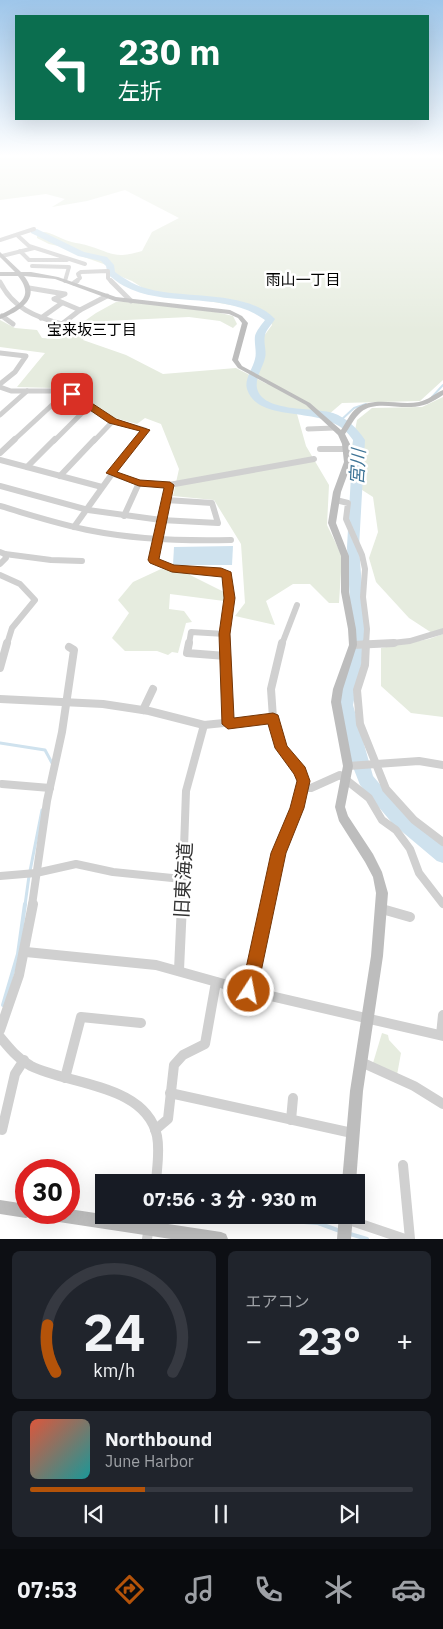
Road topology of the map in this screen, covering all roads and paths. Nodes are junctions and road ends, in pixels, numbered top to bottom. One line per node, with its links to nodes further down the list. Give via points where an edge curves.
1 (32, 230): 2 (street)
2 (16, 235): 3 (street); 4 (street)
3 (0, 240)
4 (34, 248): 5 (street); 7 (street, via 65,256)
5 (20, 251): 6 (street); 7 (street, via 29,260)
6 (1, 255): 11 (street)
7 (67, 260): 8 (street)
8 (85, 264)
9 (32, 266): 12 (street, via 69,267)
10 (0, 274): 11 (street)
11 (20, 274): 12 (street); 15 (street)
12 (65, 281): 13 (street)
13 (74, 283): 17 (street); 18 (street, via 81,272 108,270 108,278)
14 (0, 285): 16 (street)
15 (28, 288): 19 (street, via 65,294 54,299); 20 (street, via 29,297)
16 (2, 295): 20 (street)
17 (107, 296): 18 (street); 21 (street)
18 (131, 300): 32 (street, via 216,309 240,317 245,323 236,360 240,367)
19 (62, 302): 21 (street); 23 (street)
20 (19, 308): 22 (street); 23 (street)
21 (80, 310): 23 (street, via 62,324)
22 (1, 317): 24 (street)
23 (41, 318)
24 (13, 324)
25 (0, 353): 26 (street, via 26,356)
26 (0, 386): 27 (street, via 11,391)
27 (27, 391): 29 (street); 31 (street)
28 (443, 392): 35 (street, via 425,404 371,406 360,410)
29 (65, 393): 30 (street); 38 (street)
30 (89, 406): 33 (street); 41 (street)
31 (0, 415)
32 (322, 415): 35 (main road)
33 (112, 421): 42 (street, via 145,430); 43 (street)
34 (308, 429): 35 (street)
35 (342, 429): 37 (street)
36 (320, 449): 37 (street)
37 (347, 449): 49 (street, via 348,462)
38 (0, 453)
39 (314, 459): 45 (street)
40 (0, 460): 41 (street)
41 (27, 467): 43 (street)
42 (111, 473): 44 (street); 47 (street)
43 (60, 476): 47 (street)
44 (139, 483): 45 (street); 52 (street)
45 (170, 485): 48 (street)
46 (0, 486): 51 (street)
47 (102, 487): 51 (street)
48 (166, 500): 53 (street); 53 (street, via 212,503 218,523)
49 (337, 500): 64 (street, via 332,524 346,556 345,592); 65 (street, via 346,502 346,519 365,569)
50 (0, 506): 54 (street)
51 (86, 510): 52 (street); 54 (street)
52 (124, 516): 53 (street)
53 (162, 520): 55 (street)
54 (74, 527): 55 (street)
55 (158, 539): 56 (street); 63 (street, via 153,560 157,563 172,569 227,575 230,598)
56 (231, 540)
57 (3, 553): 58 (street); 59 (street, via 6,558)
58 (82, 561)
59 (0, 564)
60 (0, 575): 68 (street, via 21,583 35,600 12,628)
61 (296, 605): 73 (street, via 273,671 269,703)
62 (443, 631): 65 (street, via 416,640)
63 (225, 634): 67 (street); 67 (street, via 191,632 187,653)
64 (353, 645): 65 (street); 78 (street, via 336,702)
65 (366, 645): 76 (street, via 357,706)
66 (69, 647): 71 (street, via 74,650)
67 (226, 656): 75 (street)
68 (0, 668)
69 (153, 689): 72 (street)
70 (0, 698): 71 (street)
71 (67, 701): 72 (street); 80 (street)
72 (143, 710): 74 (street)
73 (273, 718): 75 (street); 81 (street, via 281,748 300,771)
74 (204, 724): 75 (street); 85 (street, 旧東海道, via 186,791)
75 (228, 724)
76 (374, 765): 77 (street, via 419,761); 78 (street); 82 (street, via 397,802)
77 (443, 765)
78 (349, 769): 81 (street, via 311,788); 86 (street, via 382,820 396,830 410,849 419,873); 87 (street, via 340,807 343,818 378,876)
79 (2, 784): 80 (street)
80 (50, 788): 83 (street)
81 (302, 788): 92 (street, via 278,853)
82 (443, 842)
83 (36, 873): 84 (street); 85 (street, via 76,864 113,872); 89 (street)
84 (0, 876)
85 (182, 879): 90 (street, 旧東海道)
86 (443, 904)
87 (382, 909): 88 (street); 94 (street)
88 (410, 917)
89 (26, 952): 90 (street, via 156,964); 96 (street)
90 (179, 970): 91 (street)
91 (216, 982): 92 (street); 102 (street, via 205,1044 183,1055 174,1065)
92 (249, 991): 94 (street)
93 (443, 1015): 97 (street)
94 (369, 1020): 97 (street); 100 (street)
95 (141, 1023): 101 (street, via 81,1017)
96 (0, 1030)
97 (442, 1036)
98 (0, 1037): 99 (street)
99 (24, 1060): 101 (street); 106 (street, via 15,1074)
100 (361, 1062): 104 (street, via 414,1086); 108 (street)
101 (66, 1078): 107 (street, via 134,1101)
102 (170, 1093): 105 (street); 107 (street, via 168,1119)
103 (293, 1098): 105 (street)
104 (443, 1104)
105 (290, 1120): 108 (street)
106 (2, 1130)
107 (156, 1130): 110 (street)
108 (352, 1133): 111 (street)
109 (403, 1165): 121 (street)
110 (156, 1174)
111 (349, 1174)
112 (0, 1207): 113 (main road)
113 (15, 1209)
114 (80, 1218): 117 (main road)
115 (345, 1224): 119 (street)
116 (365, 1224): 120 (street)
117 (148, 1228): 118 (main road)
118 (221, 1239)
119 (344, 1239)
120 (405, 1239)
121 (410, 1239)

